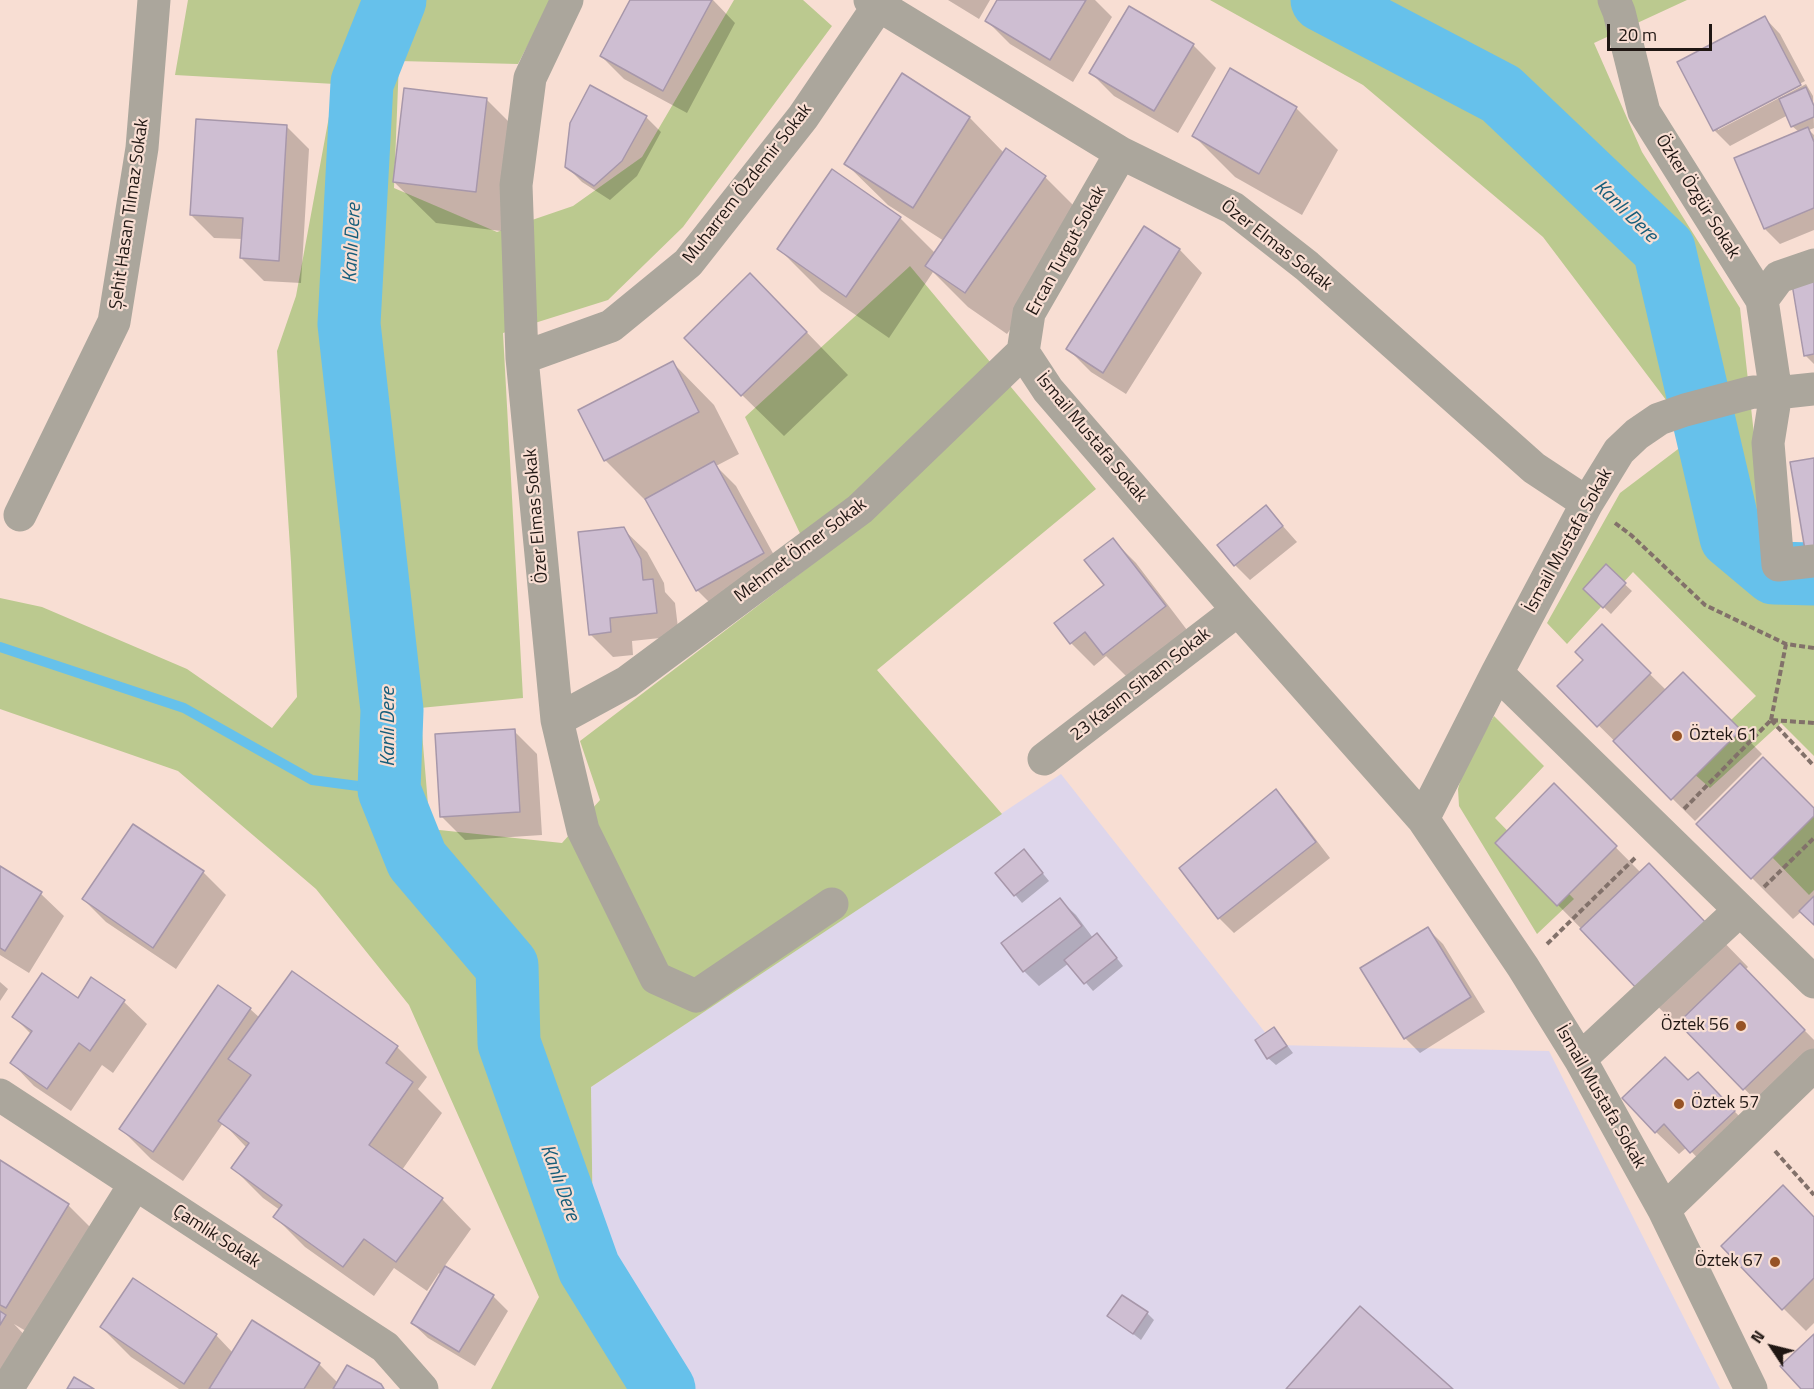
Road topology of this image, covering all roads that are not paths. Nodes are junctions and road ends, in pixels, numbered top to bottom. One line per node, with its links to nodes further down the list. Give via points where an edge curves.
1 (154, 0): 13 (street, Şehit Hasan Tılmaz Sokak, via 142,148 114,322)
2 (567, 0): 9 (street, Özer Elmas Sokak, via 530,78 516,185)
3 (1614, 0): 7 (street, Özker Özgür Sokak, via 1644,112)
4 (874, 2): 5 (street, Özer Elmas Sokak); 9 (street, Muharrem Özdemir Sokak, via 803,117 688,263 611,326)
5 (1121, 153): 8 (street, Ercan Turgut Sokak, via 1029,313); 12 (street, Özer Elmas Sokak, via 1233,208 1307,266 1534,468)
6 (1814, 265): 7 (street, via 1779,277)
7 (1762, 300): 11 (street, Özker Özgür Sokak)
8 (1023, 352): 15 (street, İsmail Mustafa Sokak, via 1048,390); 17 (street, Mehmet Ömer Sokak, via 860,509 627,682)
9 (522, 358): 17 (street, Özer Elmas Sokak)
10 (1814, 389): 11 (street, İsmail Mustafa Sokak)
11 (1765, 393): 12 (street, İsmail Mustafa Sokak, via 1659,419 1619,451); 14 (street, Özker Özgür Sokak, via 1778,565)
12 (1587, 503): 16 (street, İsmail Mustafa Sokak)
13 (20, 515)
14 (1814, 561)
15 (1238, 610): 18 (street, 23 Kasım Siham Sokak); 19 (street, İsmail Mustafa Sokak)
16 (1497, 673): 19 (street, İsmail Mustafa Sokak); 21 (street)
17 (557, 720): 20 (street, Özer Elmas Sokak, via 583,830 656,978 696,996)
18 (1044, 759)
19 (1423, 819): 23 (street, İsmail Mustafa Sokak)
20 (832, 904)
21 (1740, 910): 22 (street); 23 (street)
22 (1814, 982)
23 (1580, 1059): 27 (street, İsmail Mustafa Sokak)
24 (1814, 1065): 27 (street)
25 (0, 1095): 26 (street, Çamlık Sokak)
26 (135, 1184): 28 (street); 29 (street, Çamlık Sokak, via 386,1347)
27 (1664, 1210): 30 (street, İsmail Mustafa Sokak)
28 (7, 1389)
29 (422, 1389)
30 (1751, 1389)

